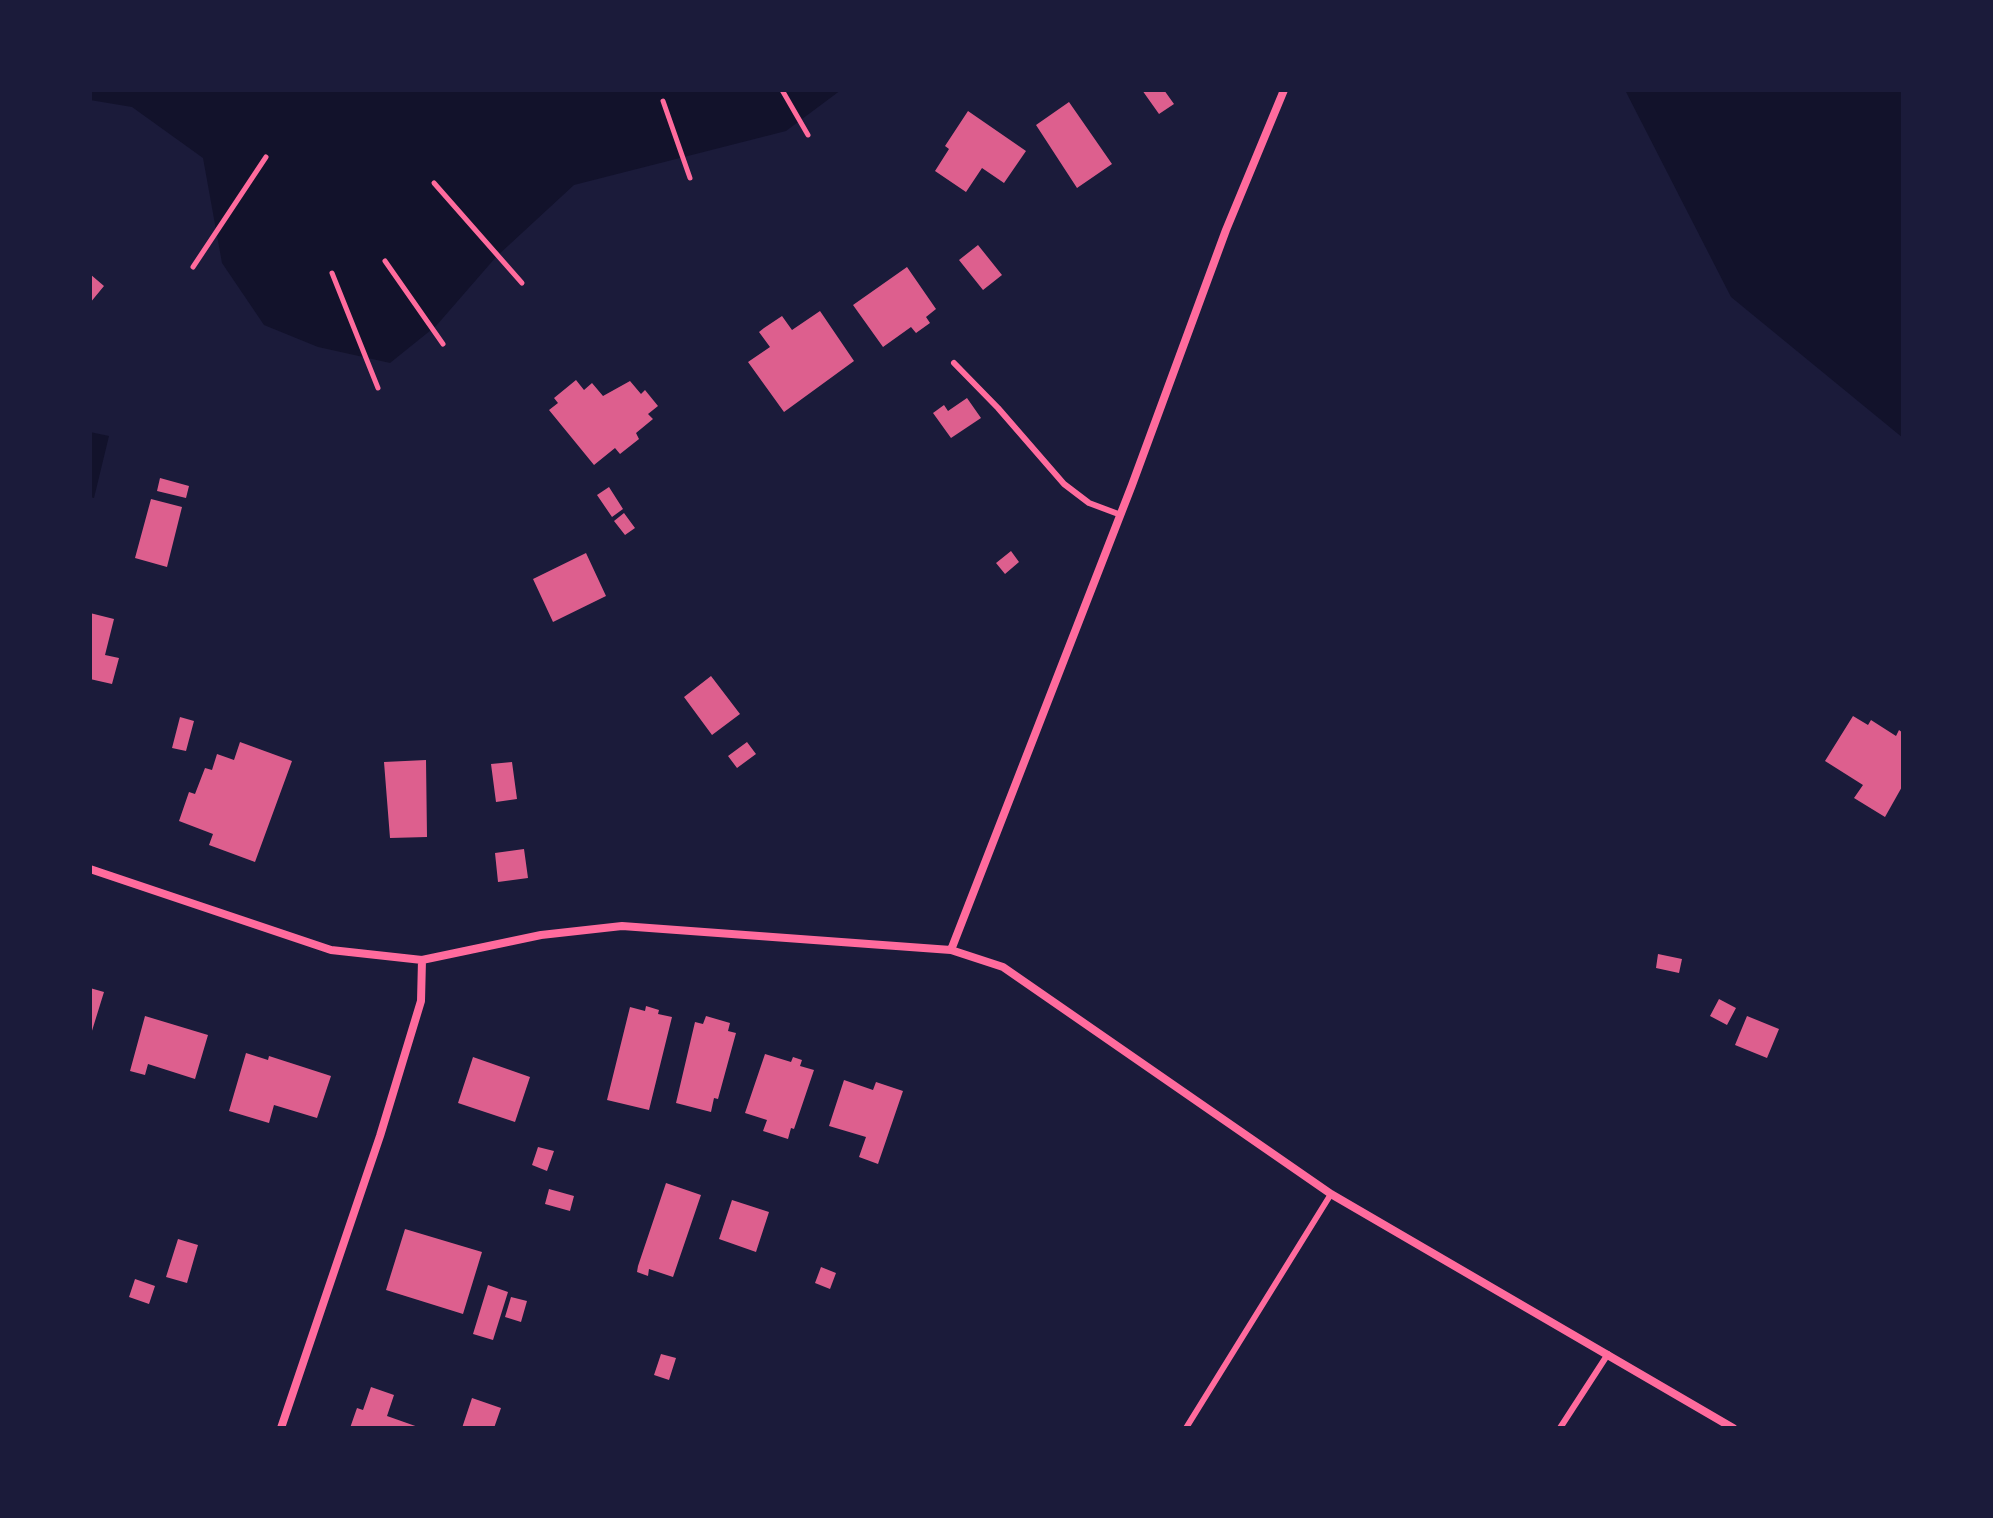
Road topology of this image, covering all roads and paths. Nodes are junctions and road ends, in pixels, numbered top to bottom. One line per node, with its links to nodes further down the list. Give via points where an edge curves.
1 (782, 90): 4 (path)
2 (1284, 90): 15 (street, via 1226,230)
3 (663, 101): 6 (path)
4 (808, 135)
5 (266, 157): 9 (path)
6 (690, 178)
7 (434, 183): 11 (path)
8 (385, 261): 12 (path)
9 (193, 267)
10 (332, 273): 14 (path)
11 (522, 283)
12 (443, 344)
13 (954, 363): 15 (lane, via 1064,484 1089,503)
14 (378, 388)
15 (1121, 515): 17 (street)
16 (90, 869): 18 (street, via 331,950)
17 (951, 950): 18 (street, via 622,926 541,935); 19 (street, via 1003,967)
18 (422, 960): 21 (street, via 421,1001)
19 (1331, 1194): 20 (street); 22 (lane)
20 (1608, 1354): 23 (lane); 24 (street)
21 (281, 1428)
22 (1186, 1428)
23 (1560, 1428)
24 (1733, 1428)

